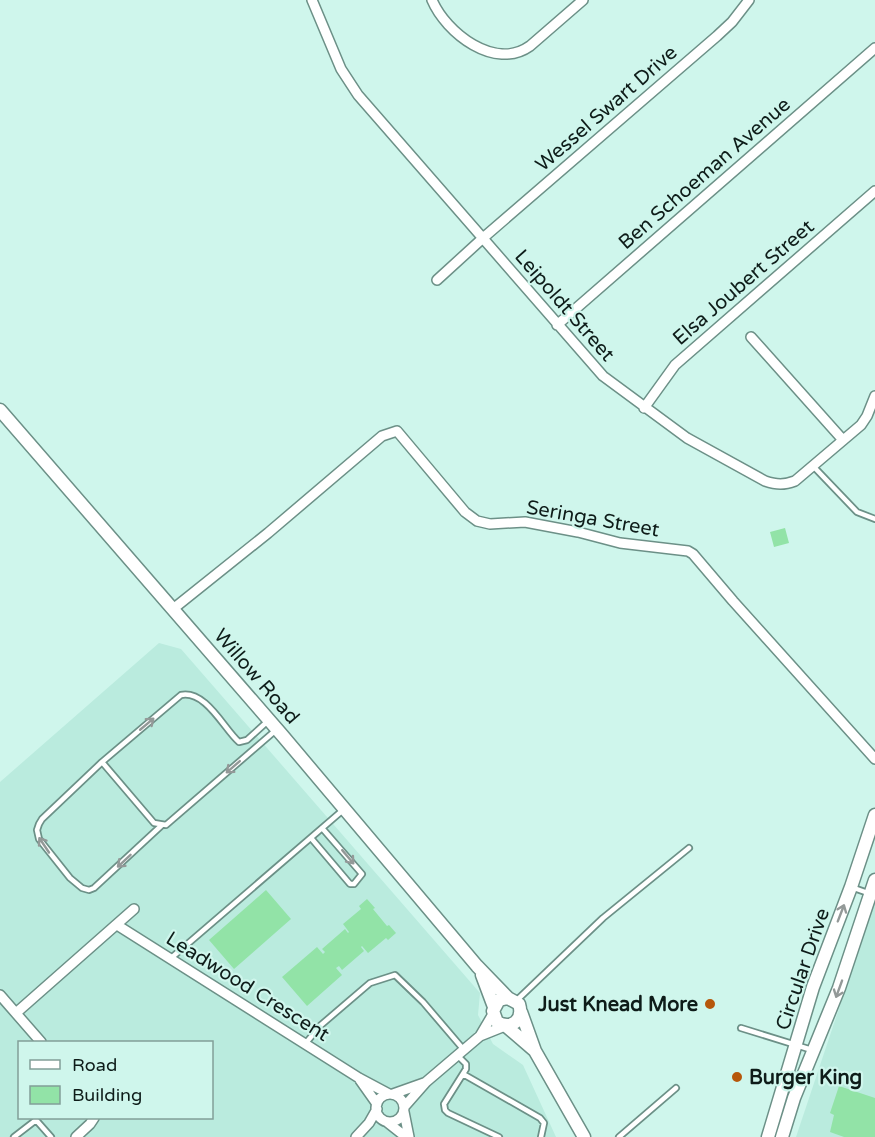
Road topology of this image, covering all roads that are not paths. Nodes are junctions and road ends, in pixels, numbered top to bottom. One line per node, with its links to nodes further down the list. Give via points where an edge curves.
1 (312, 0): 7 (street, Leipoldt Street, via 352,88)
2 (432, 0): 3 (street, via 464,40 506,55 524,51)
3 (583, 0)
4 (749, 0): 7 (street, Wessel Swart Drive, via 717,36)
5 (875, 48): 9 (street, Ben Schoeman Avenue)
6 (875, 191): 12 (street, Elsa Joubert Street, via 682,358)
7 (483, 238): 8 (street, Wessel Swart Drive); 9 (street, Leipoldt Street)
8 (437, 280)
9 (558, 325): 12 (street, Leipoldt Street, via 603,376)
10 (751, 338): 14 (street)
11 (875, 396): 14 (street, Leipoldt Street, via 867,416)
12 (644, 408): 15 (street, Leipoldt Street, via 695,443 765,481 786,484)
13 (0, 410): 19 (street, Willow Road)
14 (843, 440): 15 (street, Leipoldt Street)
15 (813, 466): 17 (lane, via 840,497)
16 (875, 513): 17 (lane)
17 (866, 516): 18 (lane)
18 (875, 519)
19 (173, 609): 20 (street, Willow Road); 21 (street, Seringa Street, via 382,436 397,431 477,521 500,525 525,522 620,543 692,552)
20 (273, 725): 22 (lane, one-way to 20, via 184,694 213,711 239,742); 23 (street, Willow Road); 25 (lane, one-way to 25)
21 (875, 759)
22 (102, 762): 25 (lane, via 154,823); 25 (lane, one-way to 22, via 94,888 82,888 70,878 42,844 37,830 42,819)
23 (344, 808): 26 (lane); 35 (street, Willow Road)
24 (875, 815): 30 (street, Circular Drive)
25 (162, 825)
26 (322, 828): 27 (lane); 27 (lane, one-way to 27, via 362,874 354,884)
27 (311, 838): 34 (lane)
28 (689, 848): 37 (lane, via 603,918)
29 (875, 880): 31 (street, Circular Drive)
30 (851, 887): 31 (lane); 45 (street, Circular Drive, one-way to 30, via 813,987)
31 (873, 894): 47 (street, Circular Drive, one-way to 47)
32 (134, 909): 33 (street)
33 (117, 925): 34 (street, Leadwood Crescent); 39 (street)
34 (170, 959): 44 (street, Leadwood Crescent)
35 (481, 971): 37 (street, Willow Road); 38 (street, Willow Road)
36 (0, 995): 39 (street)
37 (515, 1004): 38 (street, via 499,1000); 40 (street, via 516,1022); 46 (street, Willow Road)
38 (493, 1011): 40 (street, Willow Road, via 497,1022); 42 (street)
39 (16, 1013): 43 (street)
40 (506, 1026): 42 (street); 46 (street, Willow Road)
41 (741, 1028): 45 (lane)
42 (480, 1035): 48 (street)
43 (40, 1041)
44 (305, 1044): 48 (lane, via 370,983 394,975 423,1002); 50 (street, Leadwood Crescent)
45 (797, 1046): 47 (lane); 69 (street, Circular Drive)
46 (535, 1051): 67 (street, Willow Road)
47 (815, 1051): 60 (street, Circular Drive, via 794,1098)
48 (461, 1052): 49 (lane, via 466,1064); 51 (street)
49 (463, 1074): 65 (lane, via 444,1104 445,1110); 66 (lane, via 540,1118 544,1123)
50 (359, 1078): 53 (street, Leadwood Crescent); 54 (street, Leadwood Crescent)
51 (426, 1082): 53 (street); 55 (street)
52 (676, 1088): 68 (lane)
53 (391, 1094): 54 (street, via 382,1097); 55 (street, via 400,1098)
54 (377, 1107): 57 (street, via 380,1118); 58 (street)
55 (404, 1110): 57 (street, via 397,1120); 64 (street)
56 (93, 1119): 63 (street)
57 (386, 1121): 58 (street); 64 (street)
58 (359, 1134)
59 (49, 1135): 61 (lane, via 34,1120); 62 (lane)
60 (786, 1136)
61 (14, 1137)
62 (42, 1137)
63 (76, 1137)
64 (408, 1137)
65 (499, 1137)
66 (541, 1137)
67 (584, 1137)
68 (619, 1137)
69 (768, 1137)

